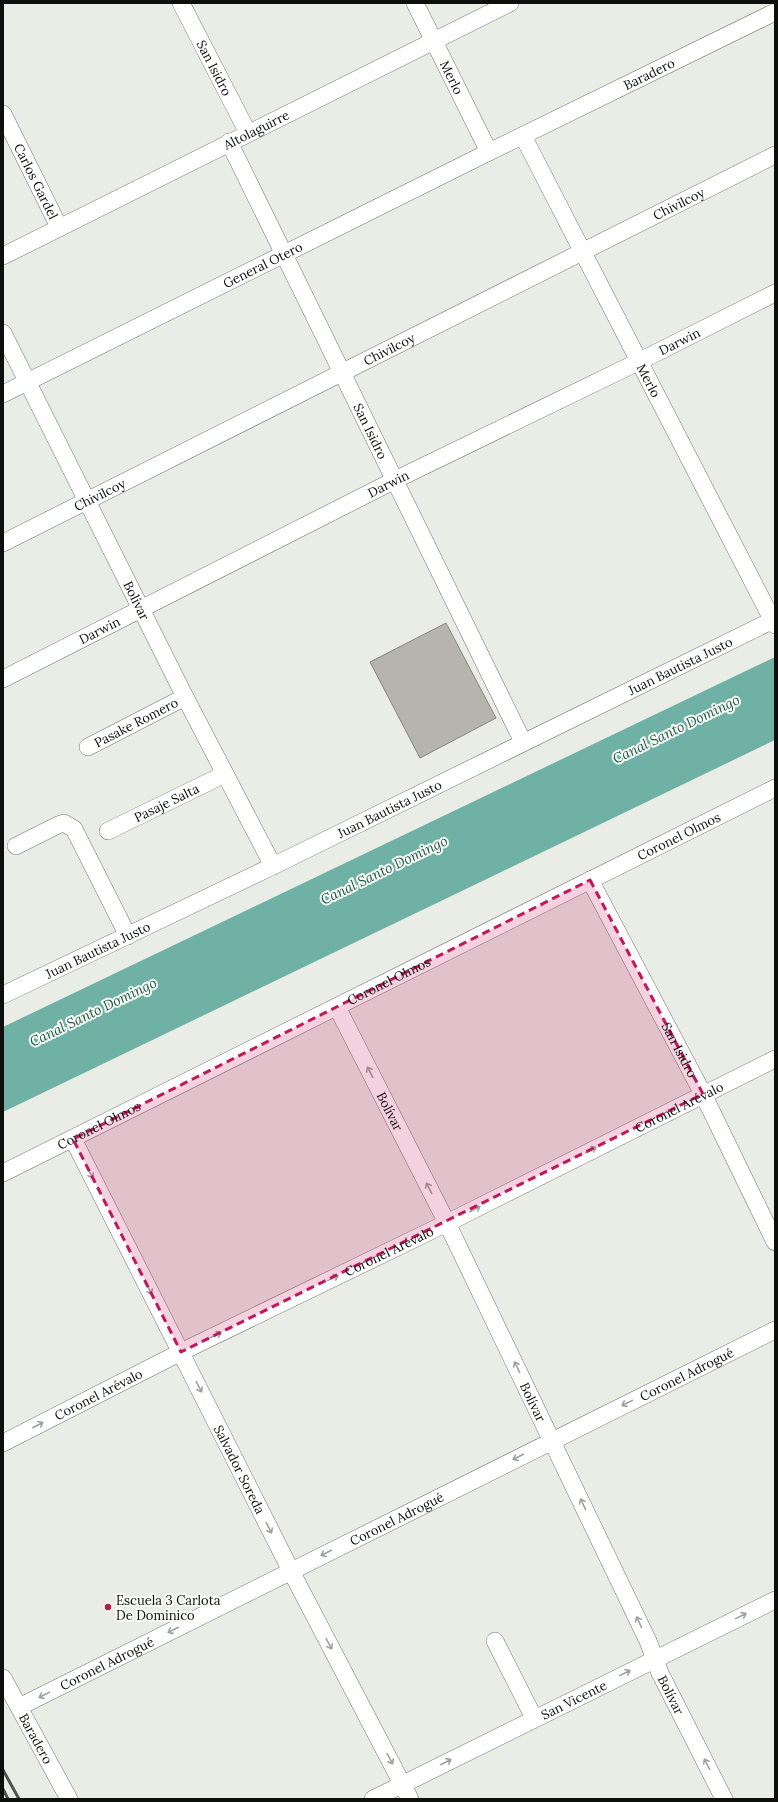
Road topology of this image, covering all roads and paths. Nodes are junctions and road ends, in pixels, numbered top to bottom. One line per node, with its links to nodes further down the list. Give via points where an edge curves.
1 (181, 3): 7 (street, San Isidro)
2 (415, 3): 5 (street, Merlo)
3 (510, 3): 5 (street, Altolaguirre)
4 (775, 12): 8 (street, Baradero)
5 (433, 41): 7 (street, Altolaguirre); 10 (street, Merlo)
6 (3, 114): 12 (street, Carlos Gardel)
7 (248, 133): 9 (street, Altolaguirre)
8 (523, 136): 10 (street, General Otero); 13 (street, Merlo)
9 (229, 142): 12 (street, Altolaguirre); 14 (street, San Isidro)
10 (489, 152): 14 (street, General Otero)
11 (775, 155): 13 (street, Chivilcoy)
12 (59, 227): 15 (street, Altolaguirre)
13 (583, 252): 18 (street, Merlo); 19 (street, Chivilcoy)
14 (285, 254): 19 (street, San Isidro); 20 (street, General Otero)
15 (3, 256)
16 (775, 293): 18 (street, Darwin)
17 (3, 333): 20 (street, Bolívar)
18 (640, 362): 22 (street, Darwin); 26 (street, Merlo)
19 (342, 373): 22 (street, San Isidro); 23 (street, Chivilcoy)
20 (27, 382): 21 (street, General Otero); 23 (street, Bolívar)
21 (3, 394)
22 (395, 480): 25 (street, Darwin); 29 (street, San Isidro)
23 (87, 500): 24 (street, Chivilcoy); 25 (street, Bolívar)
24 (3, 543)
25 (141, 609): 27 (street, Darwin); 28 (street, Bolívar)
26 (774, 622): 29 (street, Juan Bautista Justo)
27 (3, 679)
28 (185, 697): 30 (street, Pasake Romero); 31 (street, Bolívar)
29 (523, 742): 35 (street, Juan Bautista Justo)
30 (88, 747)
31 (225, 774): 33 (street, Pasaje Salta); 35 (street, Bolívar)
32 (775, 788): 36 (street, Coronel Olmos)
33 (108, 832)
34 (16, 846): 37 (street, via 58,825 70,825)
35 (273, 866): 37 (street, Juan Bautista Justo)
36 (590, 880): 39 (street, Coronel Olmos); 41 (street, San Isidro)
37 (128, 936): 38 (street, Juan Bautista Justo)
38 (3, 995)
39 (337, 1007): 42 (street, Coronel Olmos); 44 (street, Bolívar, one-way to 39)
40 (775, 1058): 41 (street, Coronel Arévalo)
41 (703, 1094): 44 (street, Coronel Arévalo, one-way to 41); 45 (street, San Isidro)
42 (72, 1139): 43 (street, Coronel Olmos); 47 (street, Salvador Soreda, one-way to 47)
43 (3, 1172)
44 (447, 1223): 47 (street, Coronel Arévalo, one-way to 44); 48 (street, Bolívar, one-way to 44)
45 (775, 1242)
46 (775, 1330): 48 (street, Coronel Adrogué, one-way to 48)
47 (181, 1352): 49 (street, Coronel Arévalo, one-way to 47); 50 (street, Salvador Soreda, one-way to 50)
48 (553, 1440): 50 (street, Coronel Adrogué, one-way to 50); 53 (street, Bolívar, one-way to 48, via 648,1641)
49 (3, 1443)
50 (291, 1571): 55 (street, Coronel Adrogué, one-way to 55); 57 (street, Salvador Soreda, one-way to 57)
51 (775, 1600): 53 (street, San Vicente, one-way to 51)
52 (495, 1641): 56 (street)
53 (654, 1659): 56 (street, San Vicente, one-way to 53); 60 (street, Bolívar, one-way to 53)
54 (3, 1678): 55 (street, Baradero)
55 (19, 1707): 58 (street, Baradero)
56 (534, 1718): 57 (street, San Vicente, one-way to 56)
57 (407, 1792): 59 (street, San Vicente)
58 (69, 1799)
59 (373, 1799)
60 (724, 1799)

